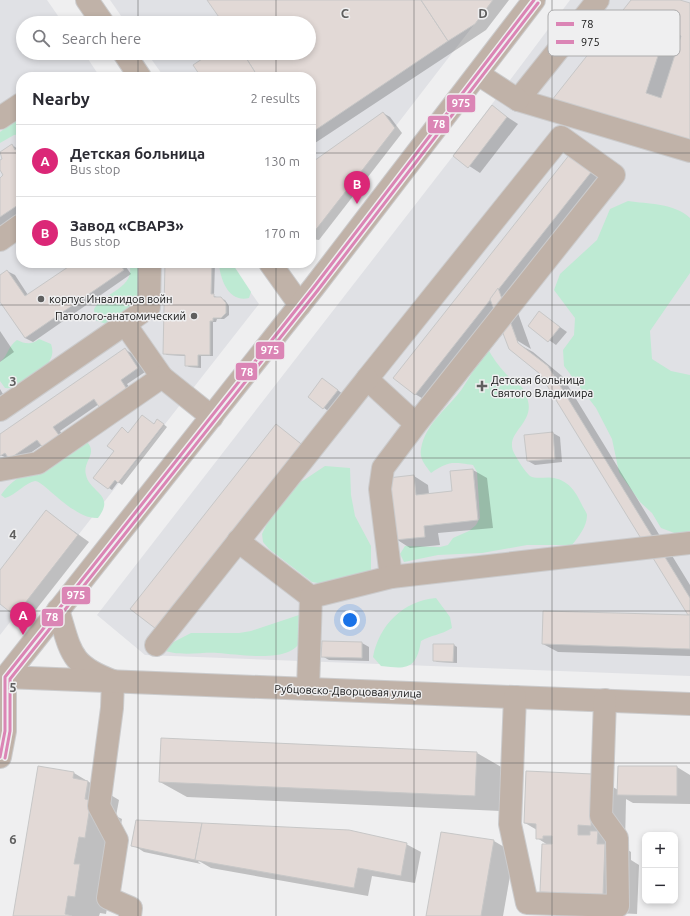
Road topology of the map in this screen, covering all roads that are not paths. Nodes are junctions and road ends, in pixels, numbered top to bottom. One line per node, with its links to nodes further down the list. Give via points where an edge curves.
1 (87, 0): 5 (street)
2 (534, 0): 9 (street)
3 (598, 0): 4 (street)
4 (590, 10)
5 (98, 16)
6 (553, 56): 10 (street)
7 (129, 60): 8 (street)
8 (137, 72)
9 (478, 74): 10 (street); 18 (street)
10 (518, 100): 13 (street)
11 (16, 107): 12 (street)
12 (0, 118)
13 (690, 151)
14 (16, 229): 15 (street)
15 (0, 240)
16 (150, 268): 19 (street, via 149,307)
17 (274, 268): 18 (street)
18 (300, 305): 23 (street)
19 (125, 324): 20 (street); 22 (street)
20 (162, 377): 23 (street); 25 (street, via 38,463)
21 (367, 379): 24 (street); 24 (street, via 560,137 614,175); 26 (street)
22 (0, 410)
23 (212, 417): 30 (street)
24 (416, 424): 28 (street, via 383,468 380,489)
25 (0, 470)
26 (238, 541): 29 (street); 31 (street)
27 (690, 543): 28 (street)
28 (391, 577): 29 (street)
29 (311, 597): 34 (street)
30 (58, 610): 32 (street); 33 (street, via 76,660 91,673)
31 (156, 645)
32 (3, 681): 33 (street, Рубцовско-Дворцовая улица); 38 (street, via 5,731)
33 (113, 681): 34 (street, Рубцовско-Дворцовая улица); 40 (street, via 112,708 99,806 117,840 108,898 131,908)
34 (308, 689): 35 (street, Рубцовско-Дворцовая улица)
35 (515, 697): 36 (street, Рубцовско-Дворцовая улица); 39 (street, via 510,824)
36 (605, 700): 37 (street, Рубцовско-Дворцовая улица); 39 (street, via 601,816 617,838 618,906)
37 (690, 704)
38 (0, 757)
39 (526, 909)
40 (130, 916)

